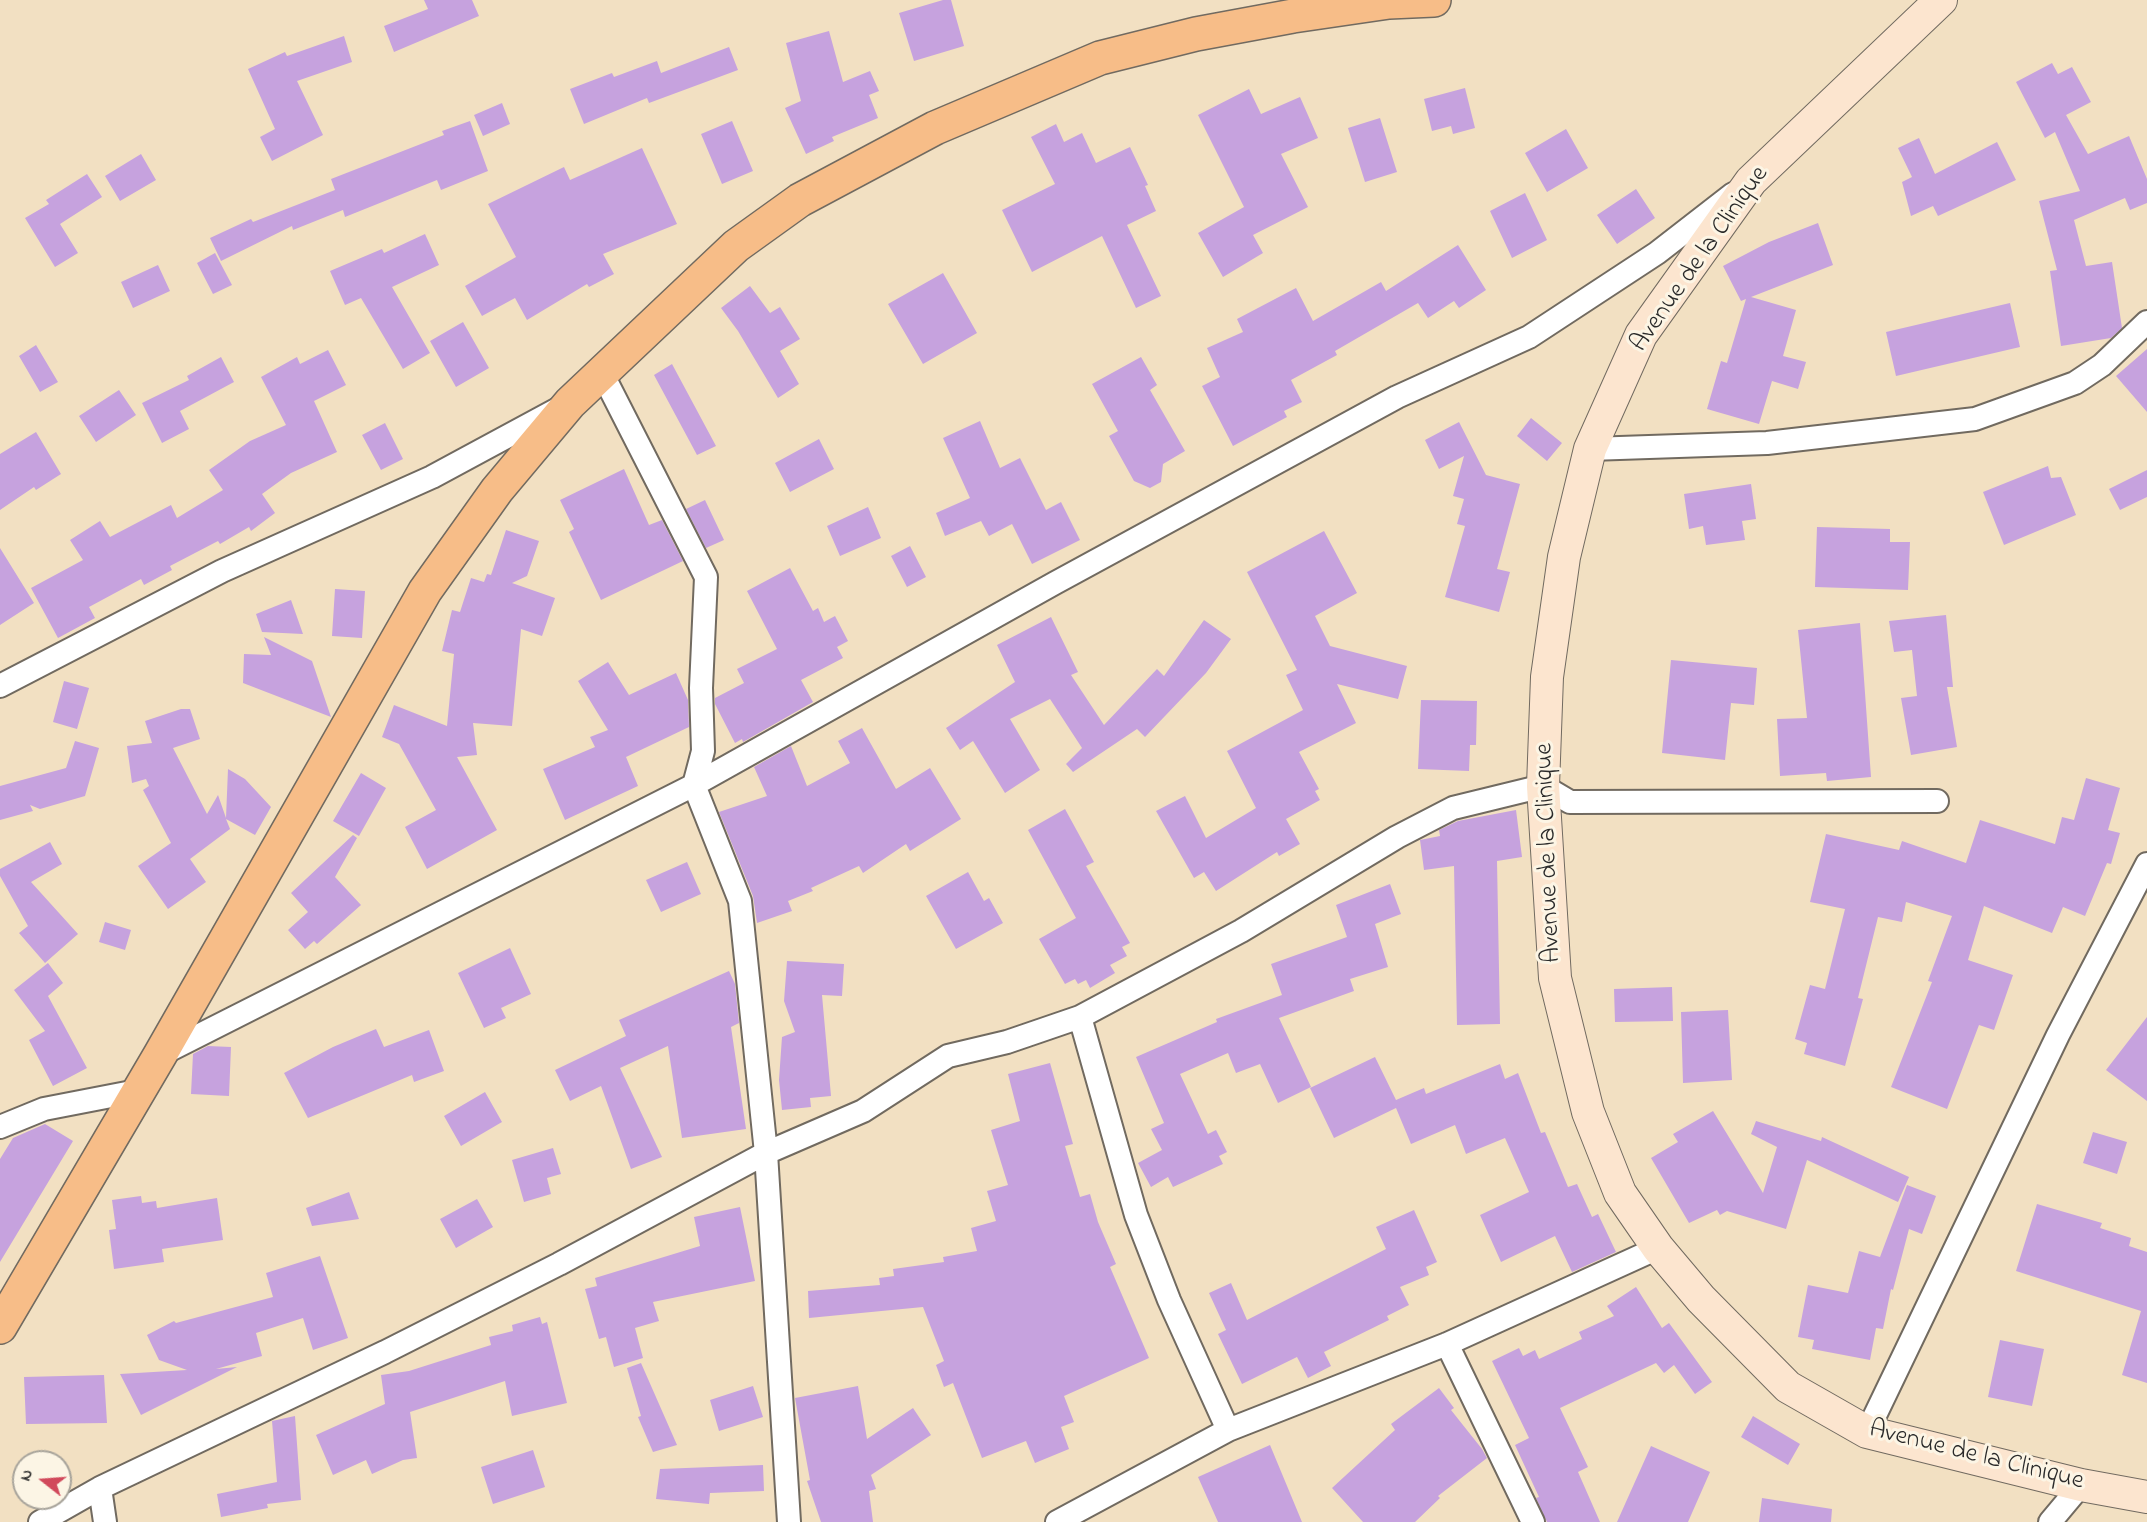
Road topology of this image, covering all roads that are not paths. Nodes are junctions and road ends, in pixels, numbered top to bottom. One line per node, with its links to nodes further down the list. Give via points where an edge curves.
1 (1434, 0): 5 (highway, via 1389,2 1293,16 1196,34 1100,58 935,128 800,200 745,240)
2 (1941, 0): 3 (street, Avenue de la Clinique)
3 (1751, 181): 7 (street, Avenue de la Clinique, via 1641,335); 9 (street, via 1656,253 1529,337 1386,402)
4 (2147, 322): 7 (street, via 2102,365 2075,383 1975,420 1767,443)
5 (602, 373): 6 (highway); 9 (street, via 706,577 701,688 703,751)
6 (570, 402): 8 (street, via 432,477 222,571); 14 (highway, via 497,490 425,591)
7 (1590, 449): 10 (street, Avenue de la Clinique, via 1564,557 1547,677)
8 (0, 686)
9 (694, 785): 14 (street); 17 (street, via 740,901)
10 (1544, 786): 11 (street, via 1570,802); 13 (street, via 1452,808 1241,931); 18 (street, Avenue de la Clinique, via 1555,978 1585,1101 1620,1192)
11 (1937, 801)
12 (2147, 864): 22 (street, via 2058,1035)
13 (1080, 1017): 17 (street, via 1007,1042 948,1056 863,1111); 21 (street, via 1136,1215 1169,1300)
14 (160, 1055): 15 (highway)
15 (137, 1091): 16 (street, via 44,1109); 19 (highway)
16 (0, 1127)
17 (766, 1153): 24 (street, via 386,1352); 28 (street)
18 (1658, 1248): 20 (street); 22 (street, Avenue de la Clinique, via 1701,1299 1788,1387)
19 (0, 1327)
20 (1447, 1344): 21 (street); 30 (street)
21 (1228, 1430): 29 (street)
22 (1867, 1432): 23 (street, Avenue de la Clinique)
23 (2081, 1485): 25 (street, Avenue de la Clinique); 31 (street)
24 (100, 1488): 26 (street); 27 (street)
25 (2147, 1497)
26 (40, 1522)
27 (105, 1522)
28 (789, 1522)
29 (1057, 1522)
30 (1533, 1522)
31 (2050, 1522)

